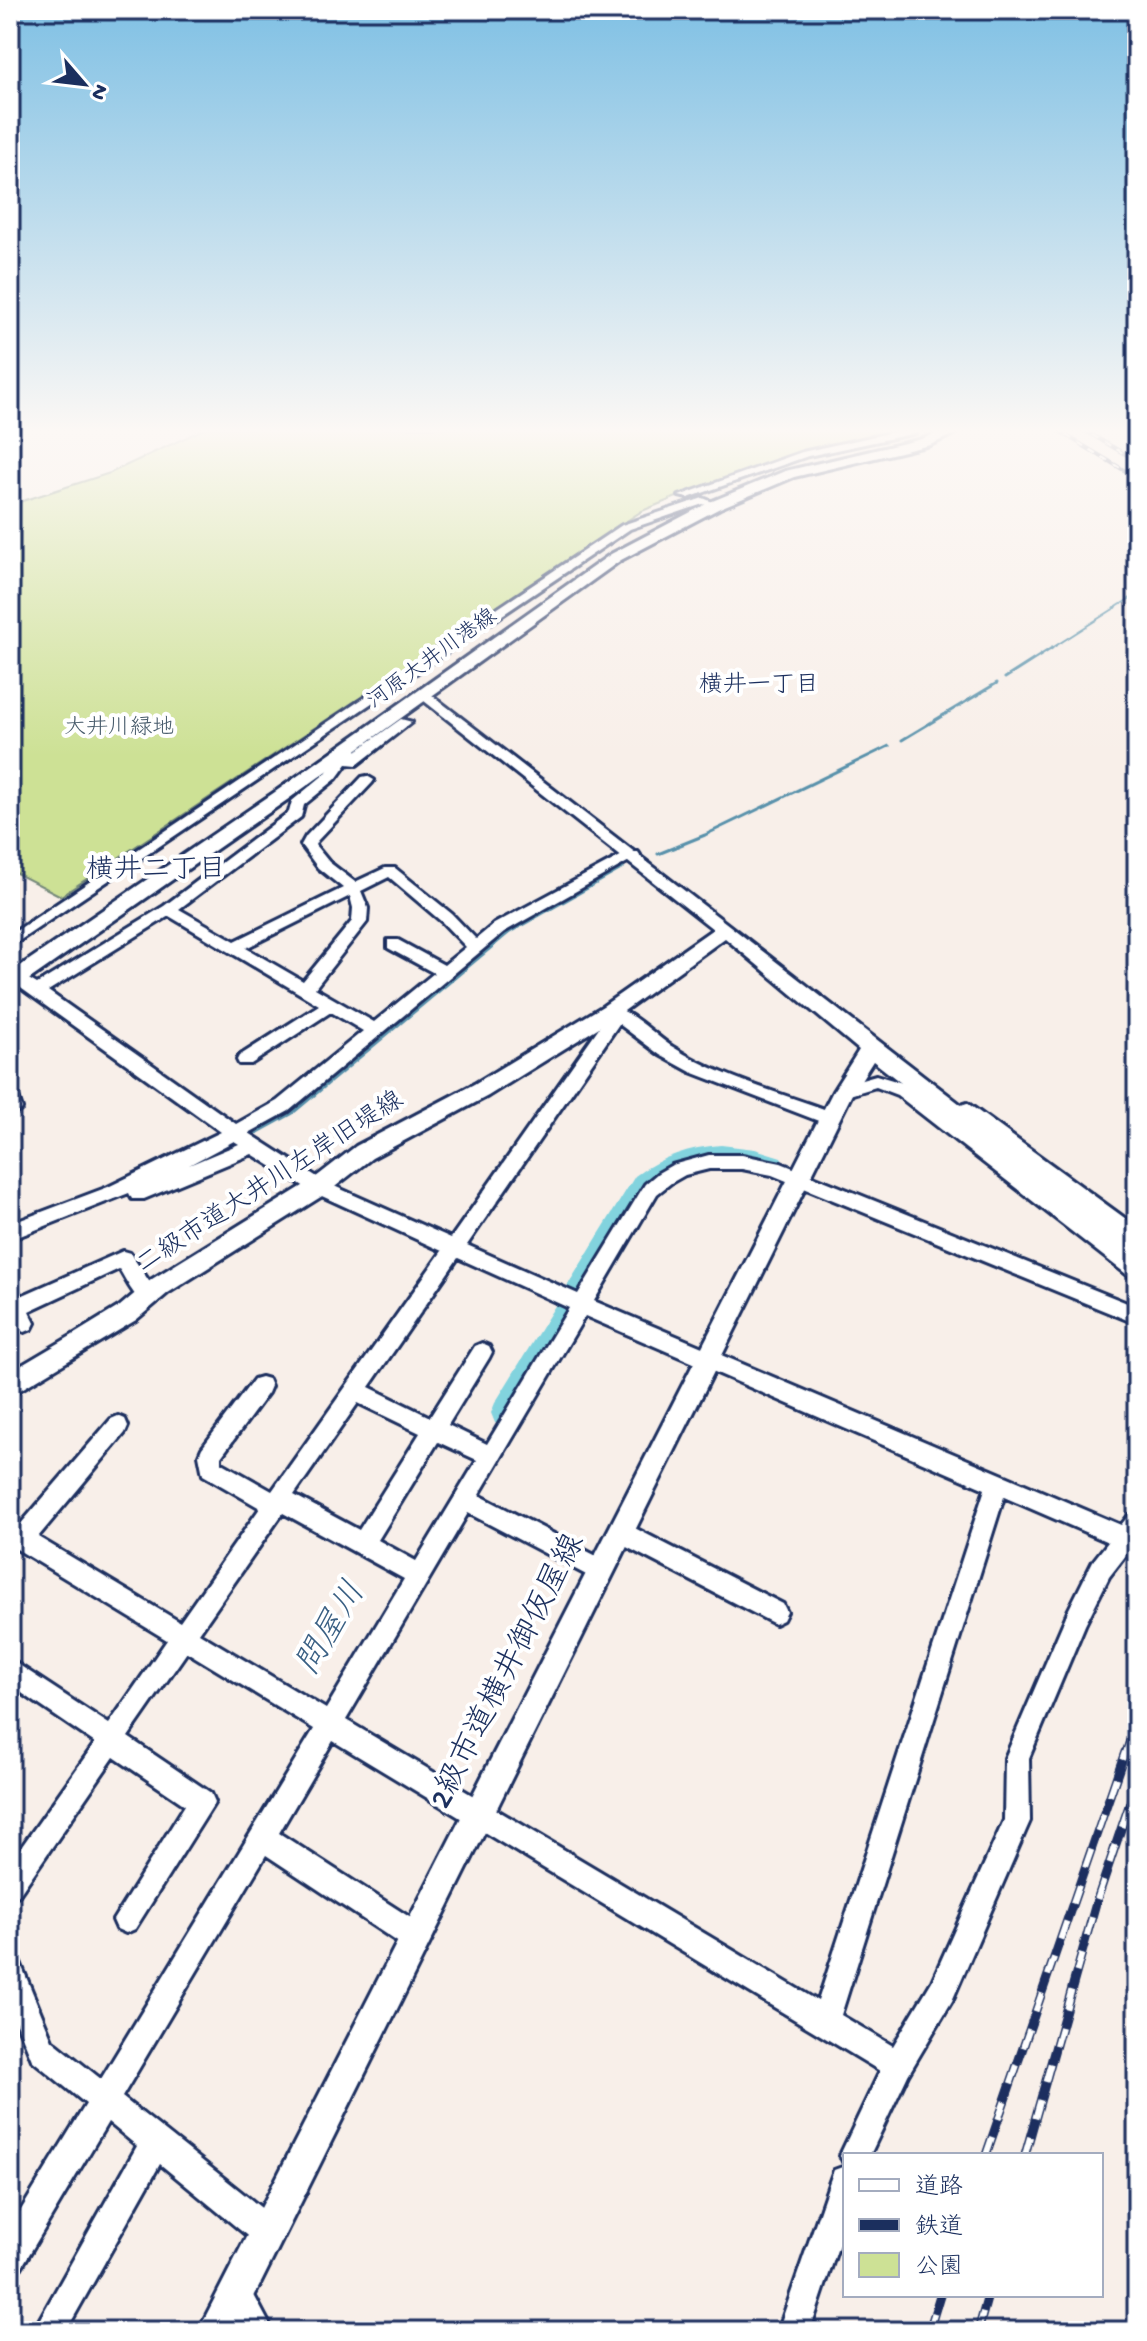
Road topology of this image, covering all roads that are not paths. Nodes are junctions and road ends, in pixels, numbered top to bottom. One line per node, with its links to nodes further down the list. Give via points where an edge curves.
1 (610, 537): 12 (street)
2 (654, 537): 3 (main road, 河原大井川港線, via 616,557)
3 (424, 694): 5 (main road, 河原大井川港線); 8 (street)
4 (406, 722): 7 (street, via 386,740 366,746)
5 (356, 742): 7 (street, via 331,776 297,804); 17 (main road, 河原大井川港線)
6 (367, 780): 9 (street, via 308,845)
7 (296, 814): 10 (street)
8 (633, 855): 11 (street); 15 (street, via 499,928)
9 (354, 889): 14 (street); 15 (street, via 390,871); 18 (street, via 363,909 359,922)
10 (169, 909): 14 (street); 19 (street)
11 (725, 929): 21 (street, 二級市道大井川左岸旧堤線); 23 (street)
12 (10, 942)
13 (393, 944): 16 (street)
14 (233, 948): 18 (street)
15 (476, 948): 16 (street)
16 (445, 973): 22 (street)
17 (14, 980): 19 (street)
18 (304, 990): 20 (street)
19 (37, 991): 29 (street)
20 (329, 1006): 22 (street); 24 (street)
21 (613, 1012): 28 (street, via 697,1068); 32 (street, 二級市道大井川左岸旧堤線, via 364,1152); 36 (street)
22 (376, 1031): 29 (street)
23 (871, 1048): 25 (street, 2級市道横井御仮屋線); 34 (street, via 906,1064); 37 (street)
24 (245, 1060)
25 (843, 1091): 28 (street, 2級市道横井御仮屋線); 38 (street, via 876,1081 903,1090)
26 (10, 1096): 27 (street)
27 (10, 1111)
28 (829, 1118): 30 (street, 2級市道横井御仮屋線)
29 (247, 1141): 31 (street); 32 (street)
30 (800, 1177): 40 (street, via 741,1160 678,1167 651,1189); 42 (street); 44 (street, 2級市道横井御仮屋線)
31 (154, 1180): 33 (street); 35 (street)
32 (319, 1187): 36 (street); 39 (street, 二級市道大井川左岸旧堤線)
33 (10, 1232)
34 (1137, 1237)
35 (10, 1246)
36 (455, 1247): 40 (street); 47 (street)
37 (1137, 1254)
38 (1137, 1271)
39 (148, 1296): 41 (street, via 123,1259); 45 (street, 二級市道大井川左岸旧堤線)
40 (582, 1304): 44 (street); 50 (street)
41 (17, 1308)
42 (1137, 1316)
43 (482, 1352): 49 (street)
44 (707, 1361): 51 (street); 55 (street, 2級市道横井御仮屋線)
45 (10, 1385)
46 (261, 1386): 53 (street, via 210,1455 211,1468)
47 (355, 1391): 49 (street); 53 (street)
48 (118, 1426): 56 (street)
49 (434, 1430): 50 (street); 57 (street)
50 (490, 1456): 52 (street)
51 (997, 1485): 54 (street); 71 (street)
52 (464, 1499): 58 (street); 59 (street)
53 (278, 1502): 57 (street); 61 (street)
54 (1131, 1530): 72 (street, via 1101,1569 1077,1617 1017,1758 1017,1821 942,1991)
55 (621, 1532): 58 (street, 2級市道横井御仮屋線); 60 (street)
56 (16, 1536): 61 (street)
57 (363, 1544): 59 (street)
58 (602, 1571): 65 (street, 2級市道横井御仮屋線)
59 (419, 1575): 63 (street)
60 (775, 1612)
61 (184, 1637): 63 (street); 64 (street)
62 (10, 1671): 64 (street)
63 (328, 1724): 65 (street); 66 (street)
64 (112, 1740): 67 (street); 68 (street, via 202,1802)
65 (478, 1812): 69 (street, 2級市道横井御仮屋線); 71 (street)
66 (261, 1837): 69 (street); 73 (street)
67 (10, 1886)
68 (126, 1920)
69 (415, 1937): 77 (street, 2級市道横井御仮屋線)
70 (10, 1972): 73 (street, via 42,2050)
71 (826, 2019): 72 (street)
72 (898, 2065): 75 (street)
73 (103, 2102): 74 (street); 78 (street)
74 (155, 2144): 77 (street); 80 (street)
75 (856, 2153)
76 (843, 2187): 83 (street)
77 (268, 2233): 79 (street, 2級市道横井御仮屋線)
78 (10, 2257)
79 (236, 2293): 81 (street, 2級市道横井御仮屋線); 82 (street)
80 (49, 2331)
81 (217, 2331)
82 (257, 2331)
83 (794, 2331)

